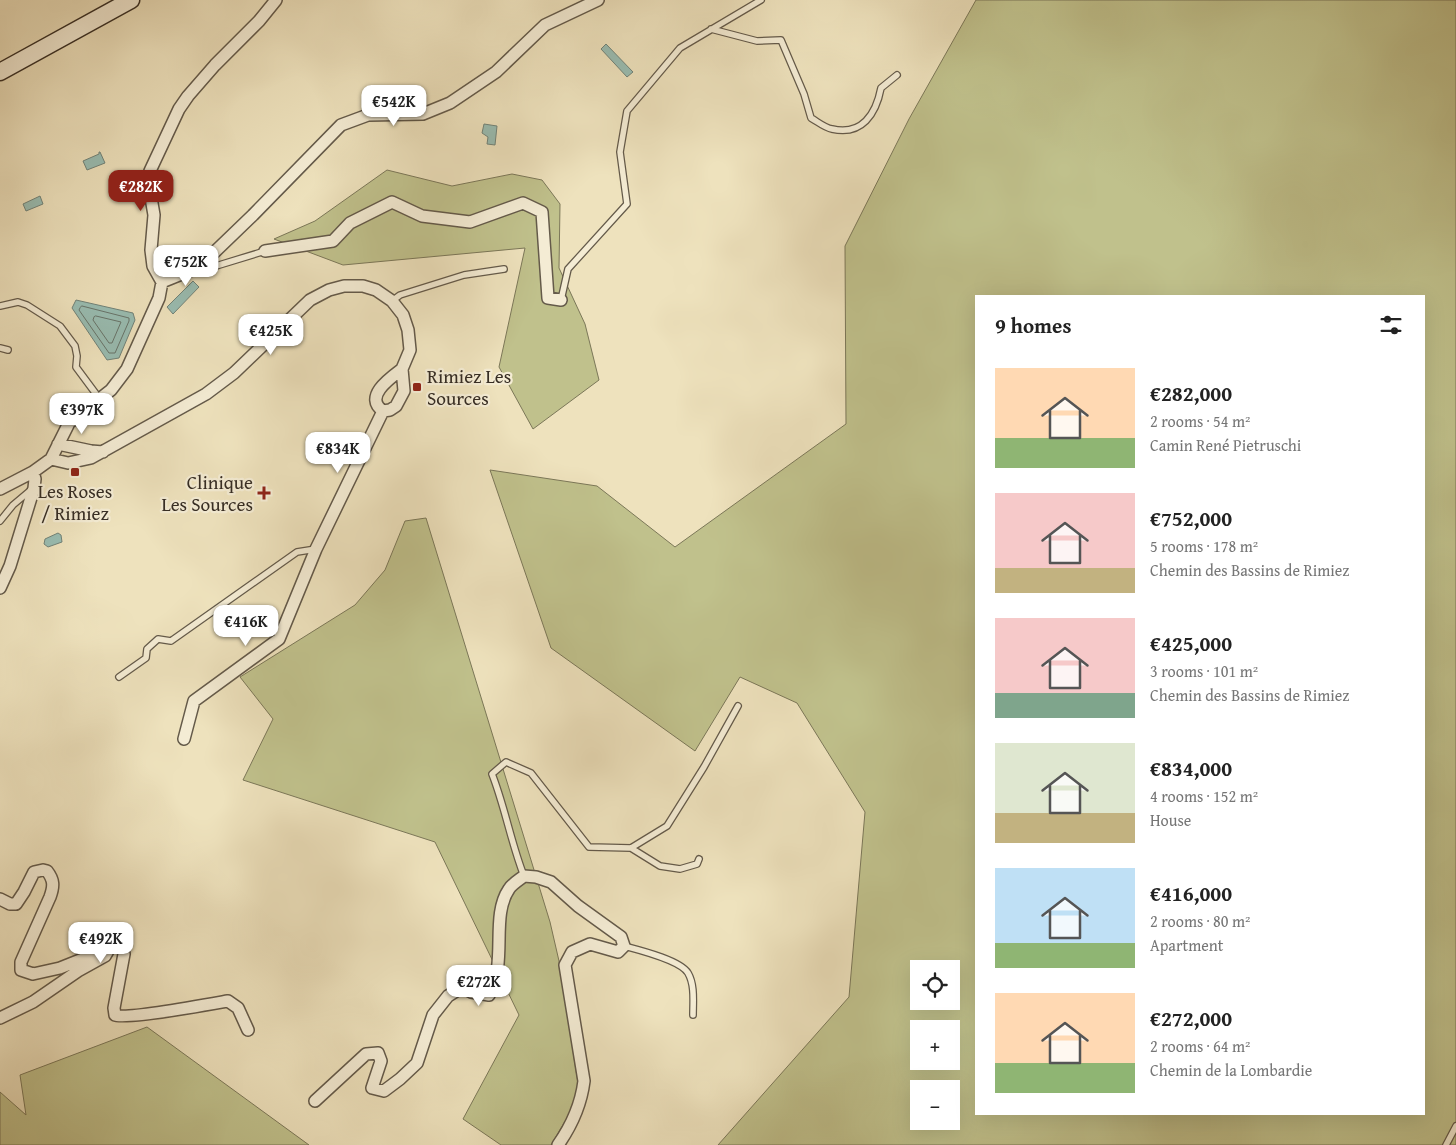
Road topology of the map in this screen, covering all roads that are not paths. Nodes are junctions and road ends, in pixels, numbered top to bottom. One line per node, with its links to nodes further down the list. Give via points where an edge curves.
1 (131, 0): 6 (street)
2 (276, 0): 11 (street, via 188,96 150,172 154,215 151,250 153,266)
3 (598, 0): 9 (street, via 545,25 496,72 450,103 423,114 368,115 341,125)
4 (761, 0): 5 (lane)
5 (711, 30): 7 (lane, via 757,41 781,40 812,118 830,129 848,131 867,121 878,104 881,88); 12 (lane, via 680,48 627,111 620,152 627,204 568,269)
6 (0, 72)
7 (897, 75)
8 (265, 250): 9 (lane, via 216,266); 12 (street, via 333,241 350,223 392,202 422,216 470,222 523,204 542,212 548,298)
9 (199, 267): 11 (street)
10 (504, 269): 13 (lane, via 464,275 400,295)
11 (162, 282): 18 (street, via 159,298 127,369 111,390)
12 (561, 300)
13 (392, 301): 17 (street, via 403,315 408,330 410,350); 21 (street, via 363,286 329,290 310,300 234,373 206,394)
14 (0, 306): 18 (lane, via 18,302 27,305 60,326 75,346 76,367)
15 (0, 348): 16 (lane)
16 (8, 350)
17 (402, 369): 19 (street, via 404,391 396,406); 19 (street, via 382,386 375,398)
18 (99, 398): 20 (street, via 70,423)
19 (383, 411): 27 (street)
20 (58, 444): 21 (street); 22 (street)
21 (103, 452): 22 (street, via 73,462)
22 (51, 459): 23 (street)
23 (33, 472): 24 (street); 25 (street)
24 (34, 488): 26 (lane); 28 (street)
25 (0, 489)
26 (0, 521)
27 (316, 548): 29 (lane, via 297,552 171,641 158,639 147,649 146,658); 31 (street, via 280,639 194,701)
28 (0, 588)
29 (119, 677)
30 (738, 706): 32 (lane, via 667,826)
31 (184, 739)
32 (631, 848): 33 (lane, via 660,866 680,869 696,864); 34 (lane, via 589,847 531,772 506,762 492,774)
33 (699, 859)
34 (524, 876): 37 (street, via 551,882 622,937); 41 (street, via 510,888 502,906 496,983 490,994 471,992 462,987 448,996 433,1014 417,1063 384,1091 372,1088 381,1060 378,1053 366,1054)
35 (0, 899): 36 (street, via 16,904 34,872 47,871 53,879 50,898 21,962 21,970 33,974 90,956 109,938)
36 (116, 937): 39 (street, via 105,956 33,1002); 40 (street, via 121,940 124,954 115,1015 228,1001 238,1008)
37 (624, 946): 38 (lane, via 671,961 688,972); 43 (street, via 618,952 590,944 572,952 565,964 584,1080 582,1097 570,1128)
38 (693, 1015)
39 (0, 1018)
40 (248, 1030)
41 (315, 1101)
42 (1456, 1126): 44 (lane)
43 (558, 1145)
44 (1446, 1145)

